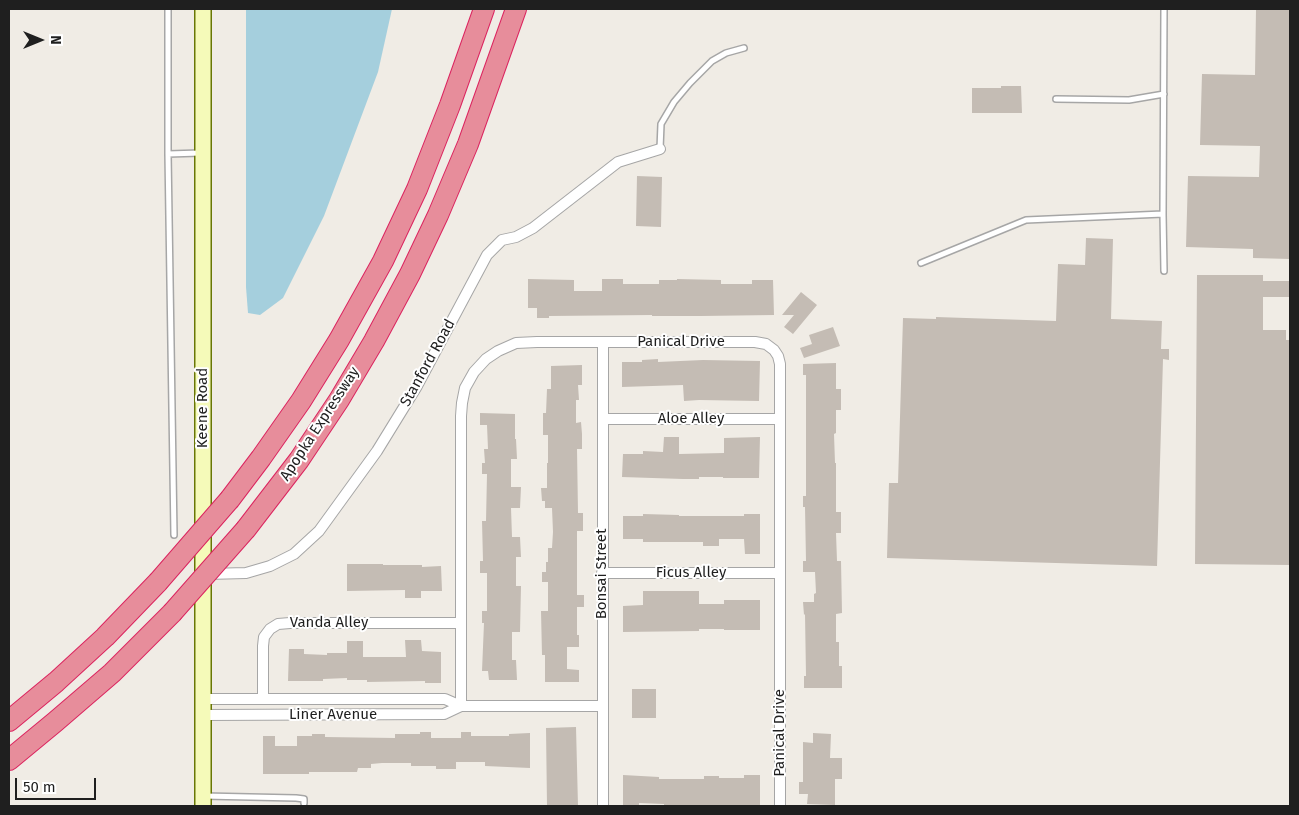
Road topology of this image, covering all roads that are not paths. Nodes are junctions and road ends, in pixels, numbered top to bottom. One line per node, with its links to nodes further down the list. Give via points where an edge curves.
1 (168, 9): 11 (lane)
2 (203, 9): 10 (main road, Keene Road)
3 (484, 9): 28 (highway, Apopka Expressway, bridge, via 417,189 383,260 301,401 230,499 158,582 91,650)
4 (516, 9): 29 (highway, Apopka Expressway, bridge, via 468,144 410,274 339,400 299,460 246,529 172,613 112,673)
5 (1164, 9): 7 (lane)
6 (744, 48): 9 (lane, via 712,61 674,102 661,124)
7 (1164, 94): 8 (lane, via 1129,100); 12 (lane)
8 (1056, 99)
9 (660, 148): 21 (street, Stanford Road, via 618,162 533,228 516,238 502,240 487,255 377,451 319,531 294,554 270,566 246,573)
10 (203, 153): 11 (lane); 21 (main road, Keene Road)
11 (168, 154): 18 (lane)
12 (1163, 214): 13 (lane, via 1026,220); 14 (lane)
13 (921, 263)
14 (1164, 271)
15 (603, 342): 16 (street, Bonsai Street); 17 (street, Panical Drive, via 766,344 774,350 780,364); 22 (street, Panical Drive, via 516,343 486,359 465,388 461,416)
16 (603, 419): 17 (street, Aloe Alley); 19 (street, Bonsai Street)
17 (780, 419): 20 (street, Panical Drive)
18 (174, 535)
19 (602, 573): 20 (street, Ficus Alley); 26 (street, Bonsai Street)
20 (780, 573): 33 (street, Panical Drive)
21 (203, 574): 23 (main road, Keene Road)
22 (461, 623): 24 (street, Vanda Alley, via 278,624 264,637); 25 (street, Panical Drive)
23 (203, 699): 24 (street, Liner Avenue); 27 (main road, Keene Road)
24 (263, 699): 25 (street, Liner Avenue, via 445,699)
25 (461, 706): 26 (street, Liner Avenue); 27 (street, Liner Avenue, via 444,714)
26 (602, 706): 32 (street, Bonsai Street)
27 (203, 715): 30 (main road, Keene Road)
28 (9, 721)
29 (9, 760)
30 (203, 801): 31 (lane, via 304,798)
31 (304, 803)
32 (603, 806)
33 (780, 806)

